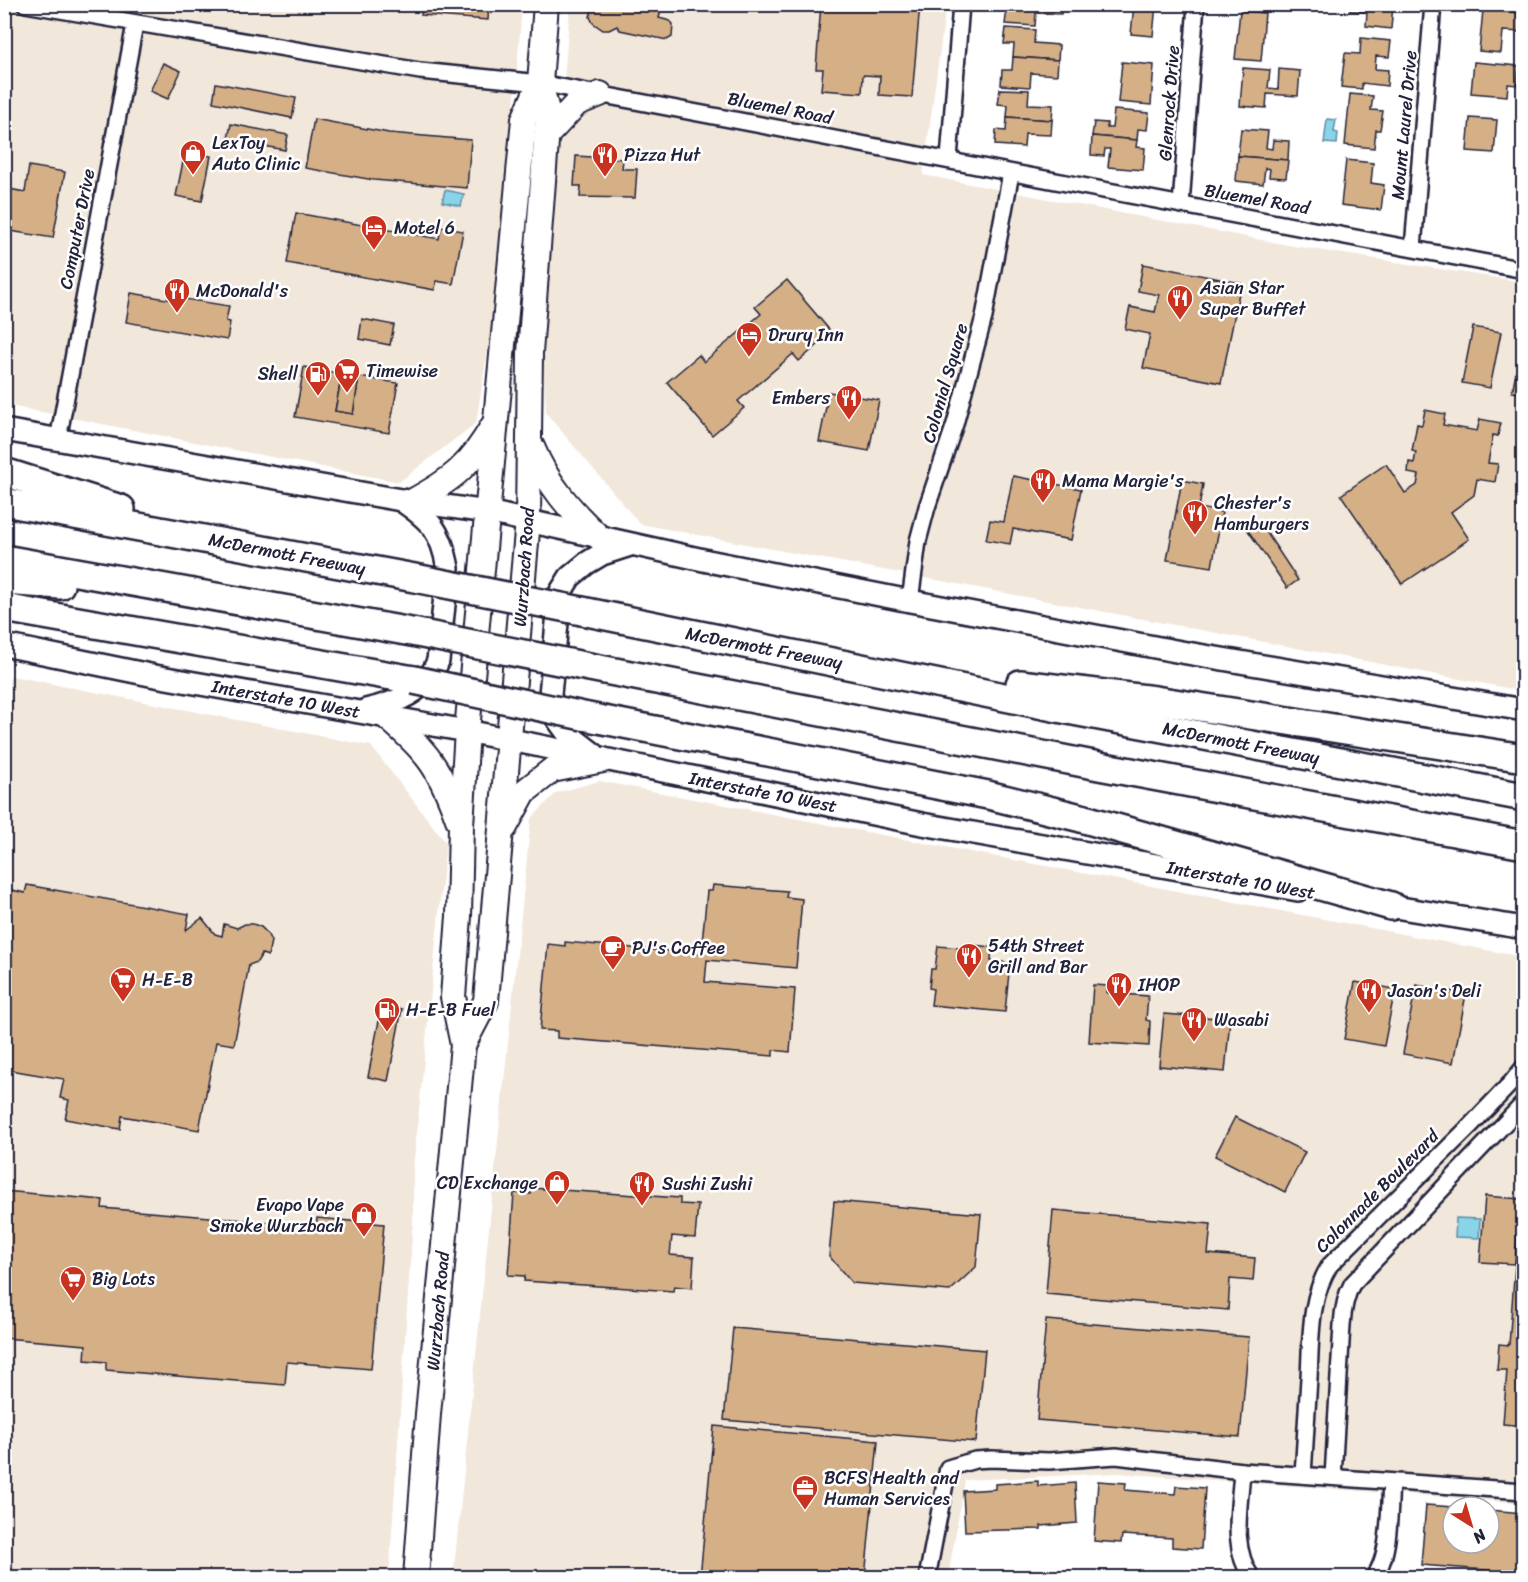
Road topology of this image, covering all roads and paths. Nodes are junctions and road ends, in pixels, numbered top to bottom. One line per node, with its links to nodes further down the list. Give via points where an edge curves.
1 (26, 4): 6 (street, Bluemel Road)
2 (546, 4): 7 (main road, Wurzbach Road)
3 (961, 4): 10 (street)
4 (1196, 4): 12 (street, Glenrock Drive)
5 (1433, 4): 13 (street, Mount Laurel Drive)
6 (135, 24): 7 (street, Bluemel Road, via 420,70); 17 (street, Computer Drive)
7 (540, 83): 8 (street, Bluemel Road); 9 (main road, Wurzbach Road, via 548,115); 15 (main road, Wurzbach Road, via 524,119)
8 (600, 94): 9 (main road, via 577,103); 10 (street, Bluemel Road)
9 (546, 136): 18 (main road, Wurzbach Road, via 530,353)
10 (949, 159): 11 (street, Bluemel Road)
11 (1011, 173): 12 (street, Bluemel Road); 30 (street, Colonial Square, via 984,316 918,541)
12 (1181, 205): 13 (street, Bluemel Road)
13 (1413, 248): 14 (street, Bluemel Road)
14 (1524, 270)
15 (494, 424): 20 (main road, via 483,444 450,480); 22 (main road, Wurzbach Road)
16 (4, 430): 17 (main road)
17 (58, 440): 20 (main road)
18 (530, 442): 23 (main road, Wurzbach Road); 24 (main road, via 552,486)
19 (4, 472): 25 (highway)
20 (407, 500): 22 (main road); 35 (main road, via 438,532 446,554 448,568 438,661 433,674 403,699)
21 (4, 502): 25 (highway, McDermott Freeway)
22 (488, 512): 23 (main road); 37 (main road, Wurzbach Road)
23 (528, 520): 24 (main road); 38 (main road, Wurzbach Road)
24 (600, 538): 26 (main road)
25 (210, 540): 33 (highway, McDermott Freeway, bridge)
26 (630, 544): 30 (main road); 40 (main road, via 586,563 560,593 550,694 553,713 569,735)
27 (4, 560): 29 (highway)
28 (4, 581): 29 (highway)
29 (201, 595): 44 (highway, bridge)
30 (910, 601): 34 (main road)
31 (4, 609): 45 (highway, bridge, via 414,680 988,795)
32 (4, 645): 35 (main road, Interstate 10 West)
33 (819, 659): 39 (highway, via 1155,700); 41 (highway, McDermott Freeway)
34 (1524, 710)
35 (360, 712): 36 (main road, Interstate 10 West)
36 (387, 717): 37 (main road, Interstate 10 West); 42 (main road, via 434,764)
37 (467, 731): 38 (main road, Interstate 10 West); 42 (main road, Wurzbach Road)
38 (509, 740): 40 (main road, Interstate 10 West); 43 (main road, Wurzbach Road)
39 (1524, 758)
40 (603, 760): 43 (main road, via 552,770 534,783 524,792); 45 (main road, Interstate 10 West, via 922,824)
41 (1524, 798)
42 (461, 825): 47 (main road, Wurzbach Road, via 453,996)
43 (500, 837): 47 (main road, Wurzbach Road, via 486,1001)
44 (1524, 845)
45 (1391, 906): 46 (main road, Interstate 10 West)
46 (1524, 928)
47 (463, 1045): 55 (main road, Wurzbach Road)
48 (1524, 1067): 51 (street, Colonnade Boulevard, via 1322,1277 1312,1319)
49 (1524, 1103): 52 (street, via 1347,1292 1341,1325)
50 (1242, 1471): 51 (street); 56 (street, via 1116,1456 1049,1461 975,1460 948,1468); 57 (street, via 1238,1540)
51 (1303, 1475): 52 (street)
52 (1333, 1477): 53 (street)
53 (1392, 1482): 54 (street); 58 (street, via 1385,1547)
54 (1524, 1491)
55 (416, 1578)
56 (927, 1578)
57 (1252, 1578)
58 (1373, 1578)

